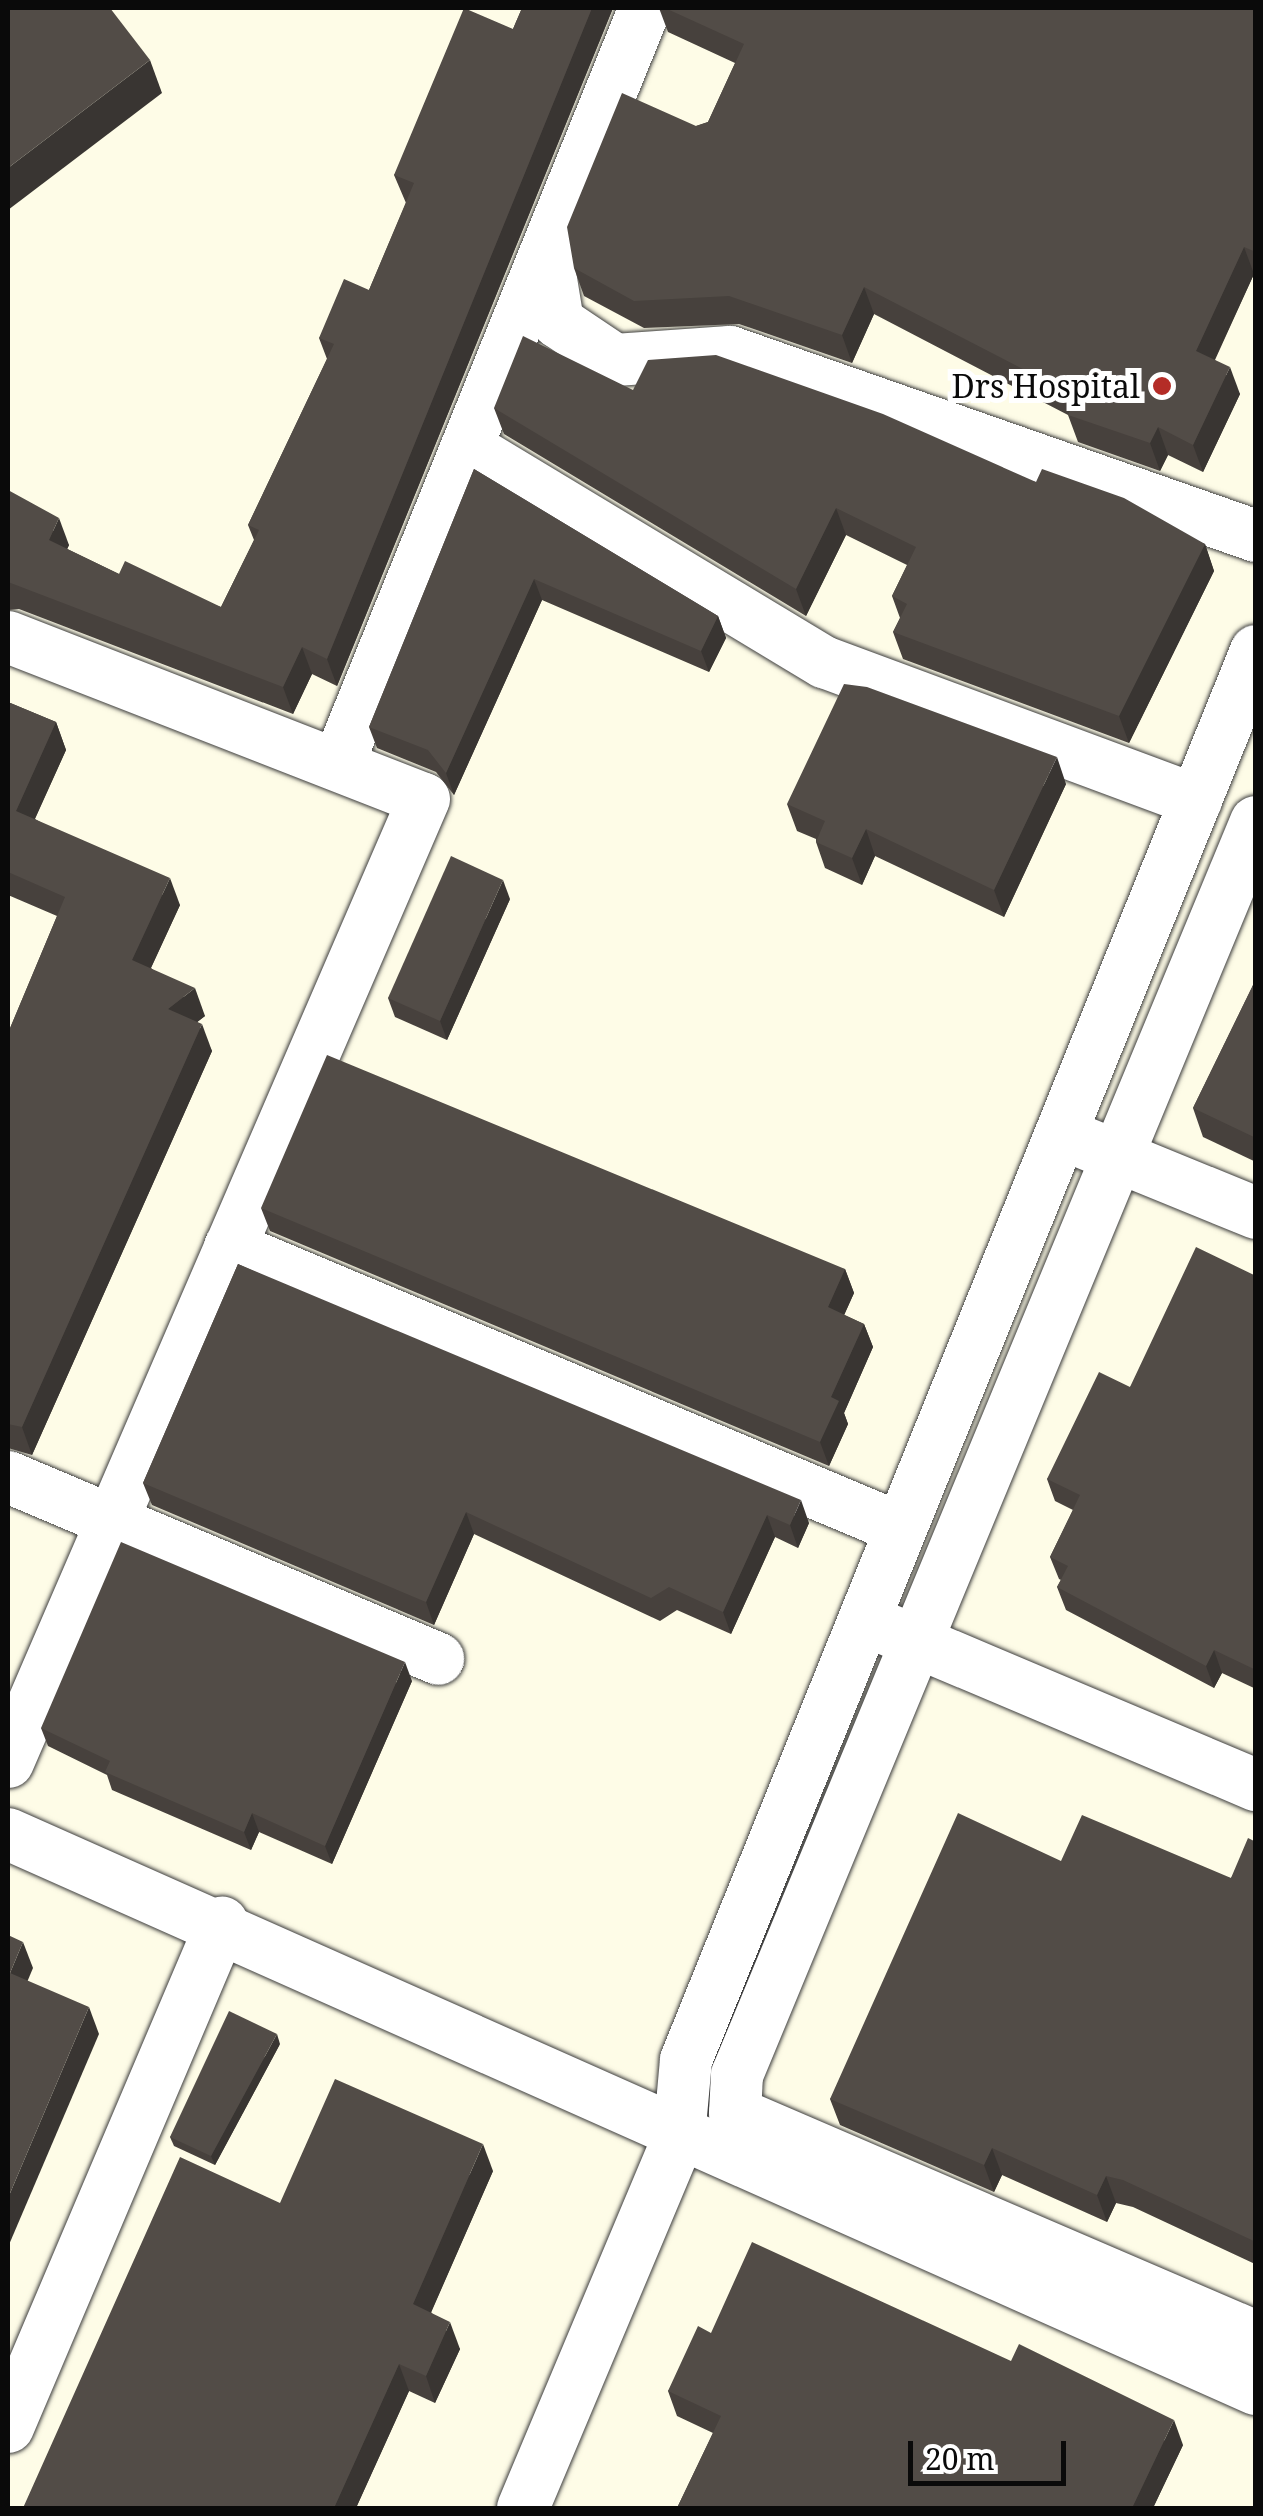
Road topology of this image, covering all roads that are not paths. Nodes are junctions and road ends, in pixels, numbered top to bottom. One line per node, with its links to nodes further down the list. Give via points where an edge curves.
1 (644, 8): 2 (street)
2 (548, 261): 3 (street); 4 (street, via 558,322 615,360 730,352)
3 (467, 447): 7 (street); 8 (street, via 824,662)
4 (1256, 536)
5 (8, 638): 7 (street)
6 (1256, 652): 8 (street)
7 (338, 764): 13 (street, via 424,800)
8 (1196, 800): 10 (street)
9 (1256, 822): 11 (street)
10 (1057, 1132): 11 (street); 16 (street)
11 (1114, 1154): 12 (street); 18 (street)
12 (1256, 1213)
13 (230, 1247): 15 (street); 16 (street)
14 (8, 1477): 15 (street)
15 (113, 1518): 19 (street); 20 (street)
16 (899, 1528): 17 (street)
17 (864, 1620): 18 (street); 24 (street, via 686,2060)
18 (914, 1640): 21 (street); 25 (street, via 736,2076 735,2113)
19 (438, 1659)
20 (8, 1762)
21 (1256, 1785)
22 (8, 1834): 23 (street)
23 (222, 1923): 24 (street); 26 (street)
24 (680, 2137): 27 (street); 29 (street)
25 (1256, 2338)
26 (18, 2376): 28 (street)
27 (1256, 2389)
28 (8, 2427)
29 (524, 2508)

